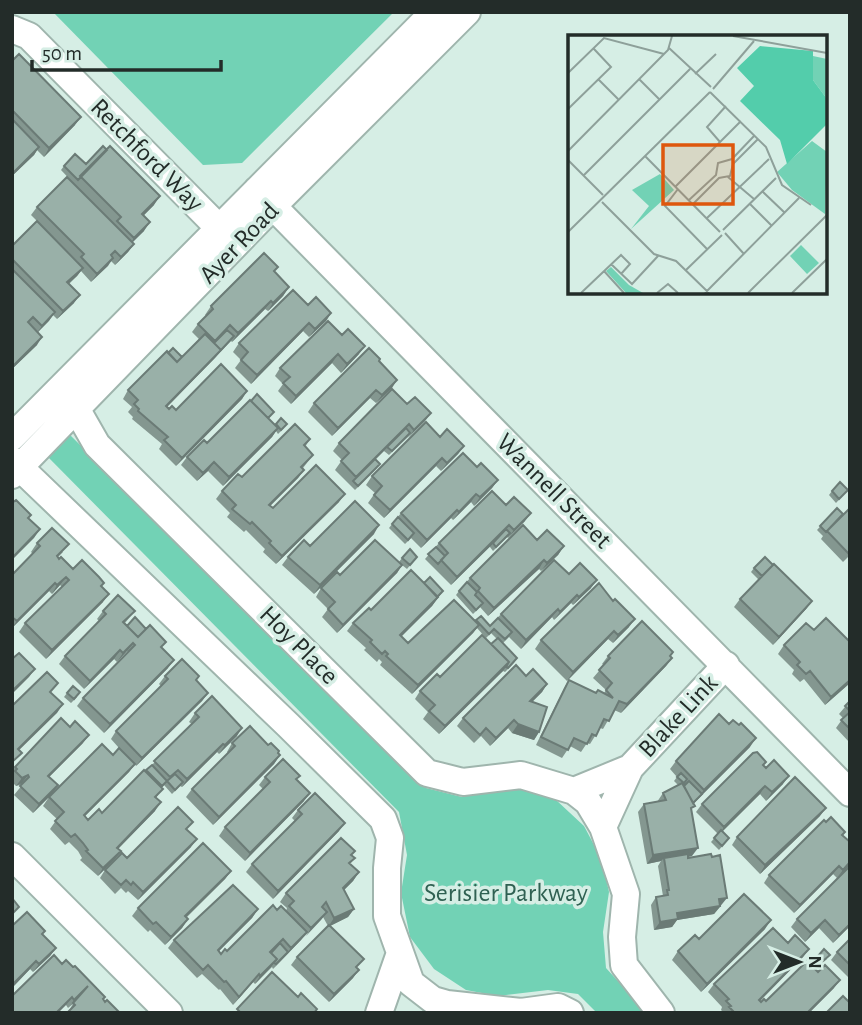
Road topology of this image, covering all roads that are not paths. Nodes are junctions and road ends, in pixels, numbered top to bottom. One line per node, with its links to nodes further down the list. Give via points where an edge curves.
1 (434, 12): 4 (street, Ayer Road)
2 (467, 12): 4 (street, Ayer Road)
3 (12, 29): 5 (street, Retchford Way, via 29,36)
4 (265, 198): 5 (street, Ayer Road); 6 (street, Ayer Road); 9 (street, Wannell Street)
5 (219, 228): 6 (street, Ayer Road)
6 (68, 401): 7 (street, Ayer Road); 8 (street, Ayer Road, via 44,440); 12 (street, Hoy Place, via 97,446 427,773 463,782 521,775)
7 (12, 437)
8 (15, 467): 15 (street, via 383,819 390,838 387,916)
9 (726, 665): 10 (street, Blake Link); 11 (street, Wannell Street)
10 (630, 768): 12 (street, Blake Link); 13 (street, Blake Link)
11 (850, 793)
12 (581, 797): 13 (street)
13 (603, 827): 21 (street, via 626,894 624,965)
14 (12, 856): 17 (street)
15 (400, 953): 16 (street, via 411,983 433,1000); 18 (street)
16 (447, 1004): 19 (street); 20 (street, via 521,1012 558,1007)
17 (169, 1013)
18 (379, 1013)
19 (415, 1013)
20 (570, 1013)
21 (662, 1013)

